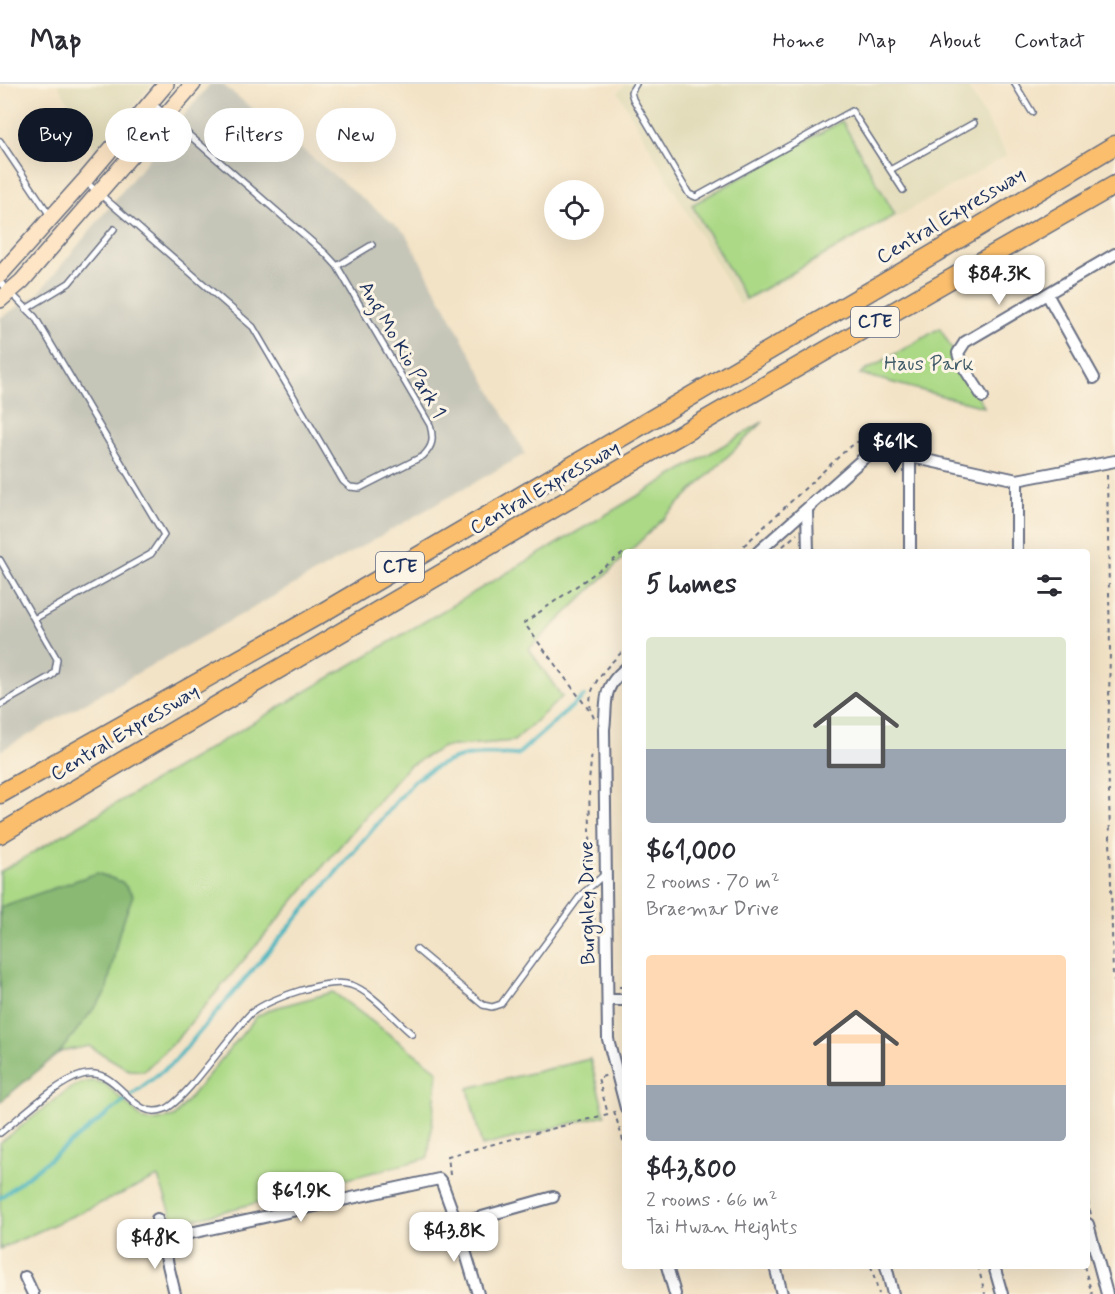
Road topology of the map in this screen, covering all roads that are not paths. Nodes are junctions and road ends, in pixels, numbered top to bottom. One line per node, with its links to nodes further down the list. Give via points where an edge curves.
1 (166, 84): 5 (main road)
2 (193, 84): 7 (main road)
3 (636, 84): 14 (lane, via 631,92 633,99 689,194 696,197 852,111)
4 (1015, 84): 8 (lane)
5 (151, 102): 6 (lane, Ang Mo Kio Park 1); 15 (main road)
6 (158, 108)
7 (172, 108)
8 (1032, 112)
9 (974, 123): 14 (lane)
10 (192, 138): 23 (lane, Ang Mo Kio Park 1)
11 (0, 141): 19 (lane)
12 (1115, 145): 42 (highway, Central Expressway / CTE, via 320,614)
13 (126, 162): 18 (main road)
14 (890, 170): 17 (lane)
15 (84, 181): 18 (lane, Ang Mo Kio Park 1); 19 (main road)
16 (1115, 185): 43 (highway, Central Expressway / CTE, via 760,388)
17 (903, 190)
18 (99, 194): 23 (lane, Ang Mo Kio Park 1, via 252,327 343,481 360,488 423,456 431,448 433,437 430,425); 25 (main road, via 22,281)
19 (52, 218): 24 (main road)
20 (114, 229): 27 (lane, via 69,283)
21 (372, 245): 23 (lane)
22 (1115, 254): 26 (street)
23 (337, 267)
24 (0, 275)
25 (3, 291): 27 (lane)
26 (1047, 294): 28 (street); 29 (street, via 965,342 958,353)
27 (26, 309): 39 (lane, via 35,317 164,535 151,554)
28 (1094, 378)
29 (983, 397)
30 (910, 455): 32 (street); 33 (street, via 871,453); 36 (street)
31 (1111, 463): 32 (street)
32 (1017, 480): 37 (street)
33 (807, 510): 34 (street); 35 (street)
34 (762, 549)
35 (808, 549)
36 (910, 549)
37 (1017, 549)
38 (0, 560): 39 (lane)
39 (34, 619): 41 (lane, via 57,659 55,671)
40 (622, 672): 44 (street, Burghley Drive, via 605,696)
41 (0, 705)
42 (0, 794)
43 (0, 834)
44 (605, 874): 45 (lane, via 581,895 501,1004 483,1005); 46 (street, Burghley Drive)
45 (416, 949)
46 (608, 1000): 47 (street); 49 (street, Burghley Drive, via 608,1040)
47 (622, 1000)
48 (412, 1034): 50 (lane, via 352,985 330,984 288,994 251,1013 172,1105 152,1112 142,1109 105,1076 83,1074 55,1090)
49 (622, 1095)
50 (0, 1133)
51 (553, 1197): 53 (street)
52 (157, 1219): 55 (street)
53 (457, 1224): 55 (street, via 442,1183 435,1179); 63 (street)
54 (1090, 1231): 68 (street)
55 (163, 1239): 62 (street)
56 (668, 1269): 64 (street)
57 (776, 1269): 65 (street)
58 (887, 1269): 66 (street)
59 (995, 1269): 67 (street)
60 (25, 1277): 61 (street)
61 (33, 1294)
62 (175, 1294)
63 (478, 1294)
64 (675, 1294)
65 (782, 1294)
66 (893, 1294)
67 (1002, 1294)
68 (1107, 1294)

